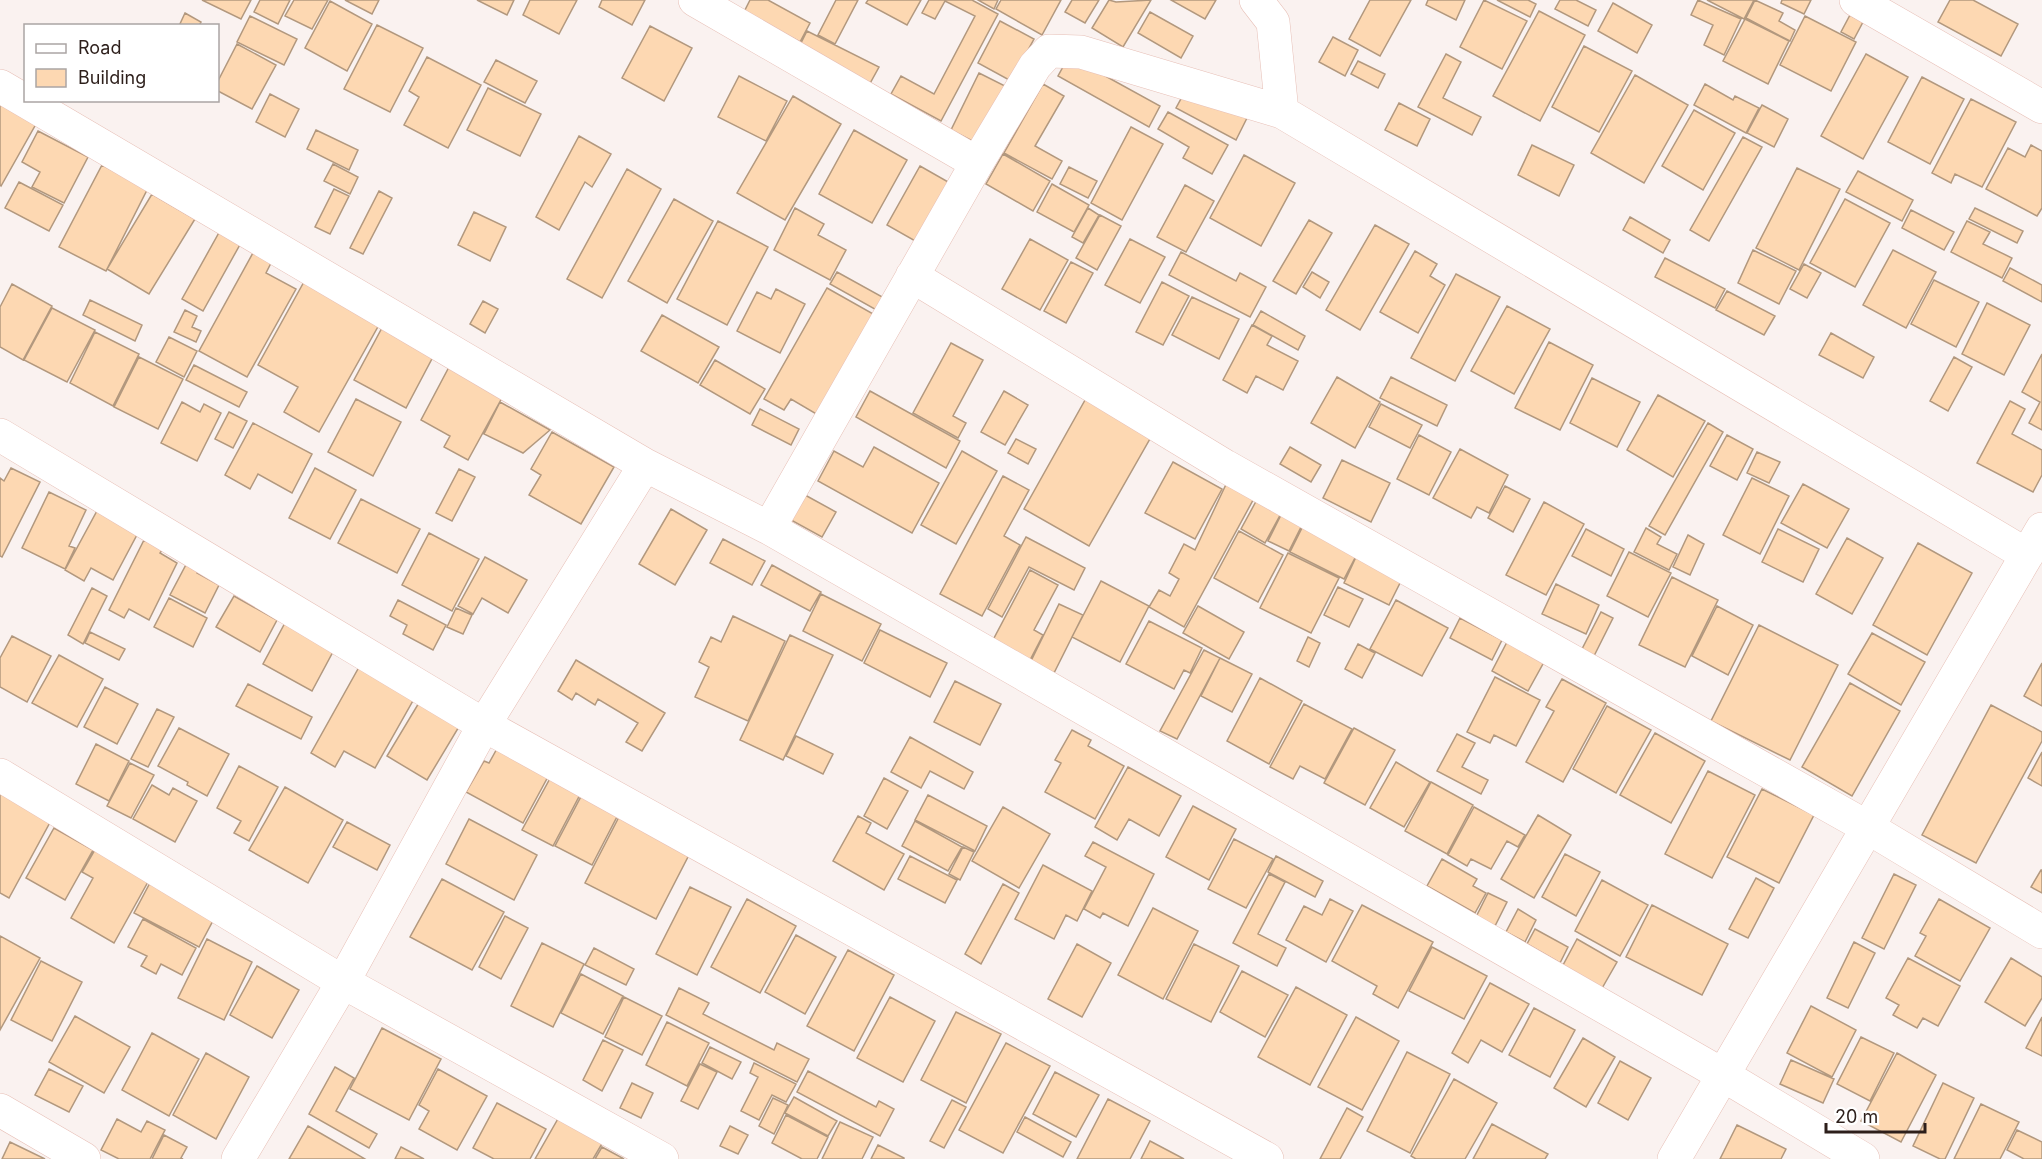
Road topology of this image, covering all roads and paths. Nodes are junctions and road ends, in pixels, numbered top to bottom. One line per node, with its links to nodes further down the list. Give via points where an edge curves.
1 (695, 0): 9 (street)
2 (1256, 0): 8 (street, via 1273,22)
3 (1856, 0): 7 (street)
4 (0, 86): 5 (street)
5 (24, 100)
6 (27, 102): 12 (street)
7 (2042, 107)
8 (1282, 112): 9 (street, via 1081,52 1049,51 1035,66); 14 (street)
9 (977, 163): 10 (street)
10 (912, 276): 13 (street); 17 (street, via 1225,466)
11 (0, 435): 15 (street)
12 (645, 465): 13 (street); 15 (street)
13 (769, 528): 20 (street)
14 (2035, 542): 17 (street)
15 (484, 725): 19 (street); 25 (street)
16 (0, 775): 19 (street)
17 (1867, 827): 18 (street); 20 (street)
18 (2042, 932)
19 (343, 982): 23 (street); 24 (street)
20 (1723, 1075): 26 (street); 27 (street)
21 (0, 1110): 22 (street)
22 (84, 1159)
23 (238, 1159)
24 (662, 1159)
25 (1267, 1159)
26 (1674, 1159)
27 (1863, 1159)

